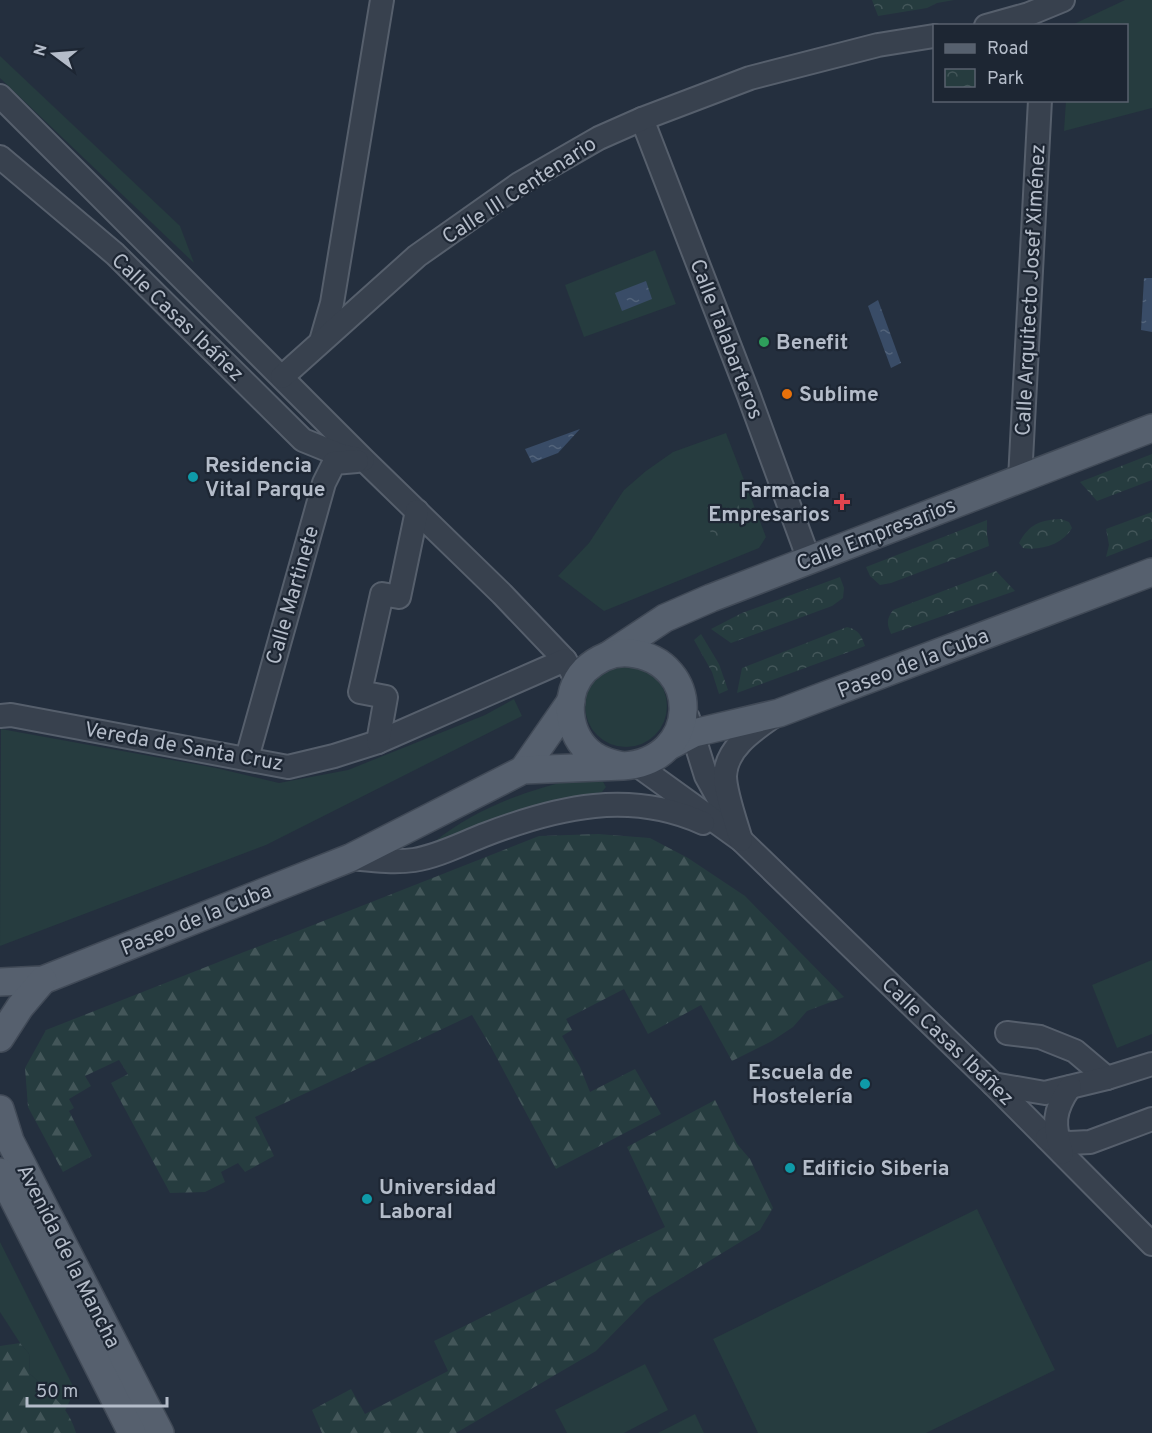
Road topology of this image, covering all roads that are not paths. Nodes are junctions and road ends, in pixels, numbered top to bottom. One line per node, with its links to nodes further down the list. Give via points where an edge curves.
1 (382, 0): 9 (street, via 332,303)
2 (1050, 8): 3 (street)
3 (993, 24)
4 (933, 36): 7 (street, Calle III Centenario, via 878,45 750,78)
5 (0, 96): 10 (street, Calle Casas Ibáñez)
6 (1041, 102): 13 (street, Calle Arquitecto Josef Ximénez)
7 (642, 119): 9 (street, Calle III Centenario, via 599,138 519,184 417,256); 15 (street, Calle Talabarteros)
8 (0, 157): 12 (street, Calle Casas Ibáñez, via 115,254 303,440)
9 (321, 341): 10 (street, Calle III Centenario)
10 (282, 377): 12 (street, Calle Casas Ibáñez)
11 (1152, 428): 13 (main road, Calle Empresarios)
12 (364, 460): 14 (street, Calle Casas Ibáñez); 23 (street, Calle Martinete, via 334,463 324,483)
13 (1020, 479): 15 (main road, Calle Empresarios)
14 (417, 511): 18 (street, Calle Casas Ibáñez, via 502,594); 22 (street, via 399,597 382,594 360,692 386,697)
15 (809, 560): 17 (main road, Calle Empresarios, via 665,618)
16 (1152, 572): 19 (main road, Paseo de la Cuba)
17 (608, 655): 18 (main road); 21 (main road, via 641,654 670,672 683,702)
18 (571, 681): 22 (street, Vereda de Santa Cruz); 24 (main road, via 570,712 581,743 600,759); 25 (main road)
19 (779, 713): 21 (main road, Paseo de la Cuba); 26 (street, via 741,741 725,775)
20 (0, 716): 23 (street, Vereda de Santa Cruz)
21 (683, 739): 24 (main road, via 656,758); 26 (street, Calle Casas Ibáñez)
22 (378, 742): 23 (street, Vereda de Santa Cruz, via 288,767)
23 (247, 758)
24 (630, 765): 25 (main road); 26 (street, Calle Casas Ibáñez)
25 (523, 770): 27 (main road, Paseo de la Cuba)
26 (741, 840): 27 (street, Paseo de la Cuba, via 686,815 648,805 602,804 553,812 414,860); 34 (street, Calle Casas Ibáñez)
27 (350, 858): 28 (main road, Paseo de la Cuba)
28 (43, 980): 29 (main road); 31 (main road)
29 (0, 982)
30 (1007, 1033): 33 (street, via 1040,1038 1075,1052)
31 (0, 1038)
32 (1152, 1064): 33 (street)
33 (1107, 1078): 35 (street)
34 (993, 1084): 35 (street, via 1045,1093); 39 (street, Calle Casas Ibáñez)
35 (1070, 1087): 39 (street, via 1059,1102)
36 (0, 1109): 44 (main road, Avenida de la Mancha, via 10,1141)
37 (1152, 1119): 38 (street)
38 (1095, 1140): 39 (street); 41 (street, via 1088,1162)
39 (1056, 1144): 41 (street, Calle Casas Ibáñez)
40 (0, 1172): 43 (main road, Avenida de la Mancha)
41 (1098, 1190): 42 (street, Calle Casas Ibáñez)
42 (1152, 1244)
43 (132, 1433)
44 (160, 1433)

